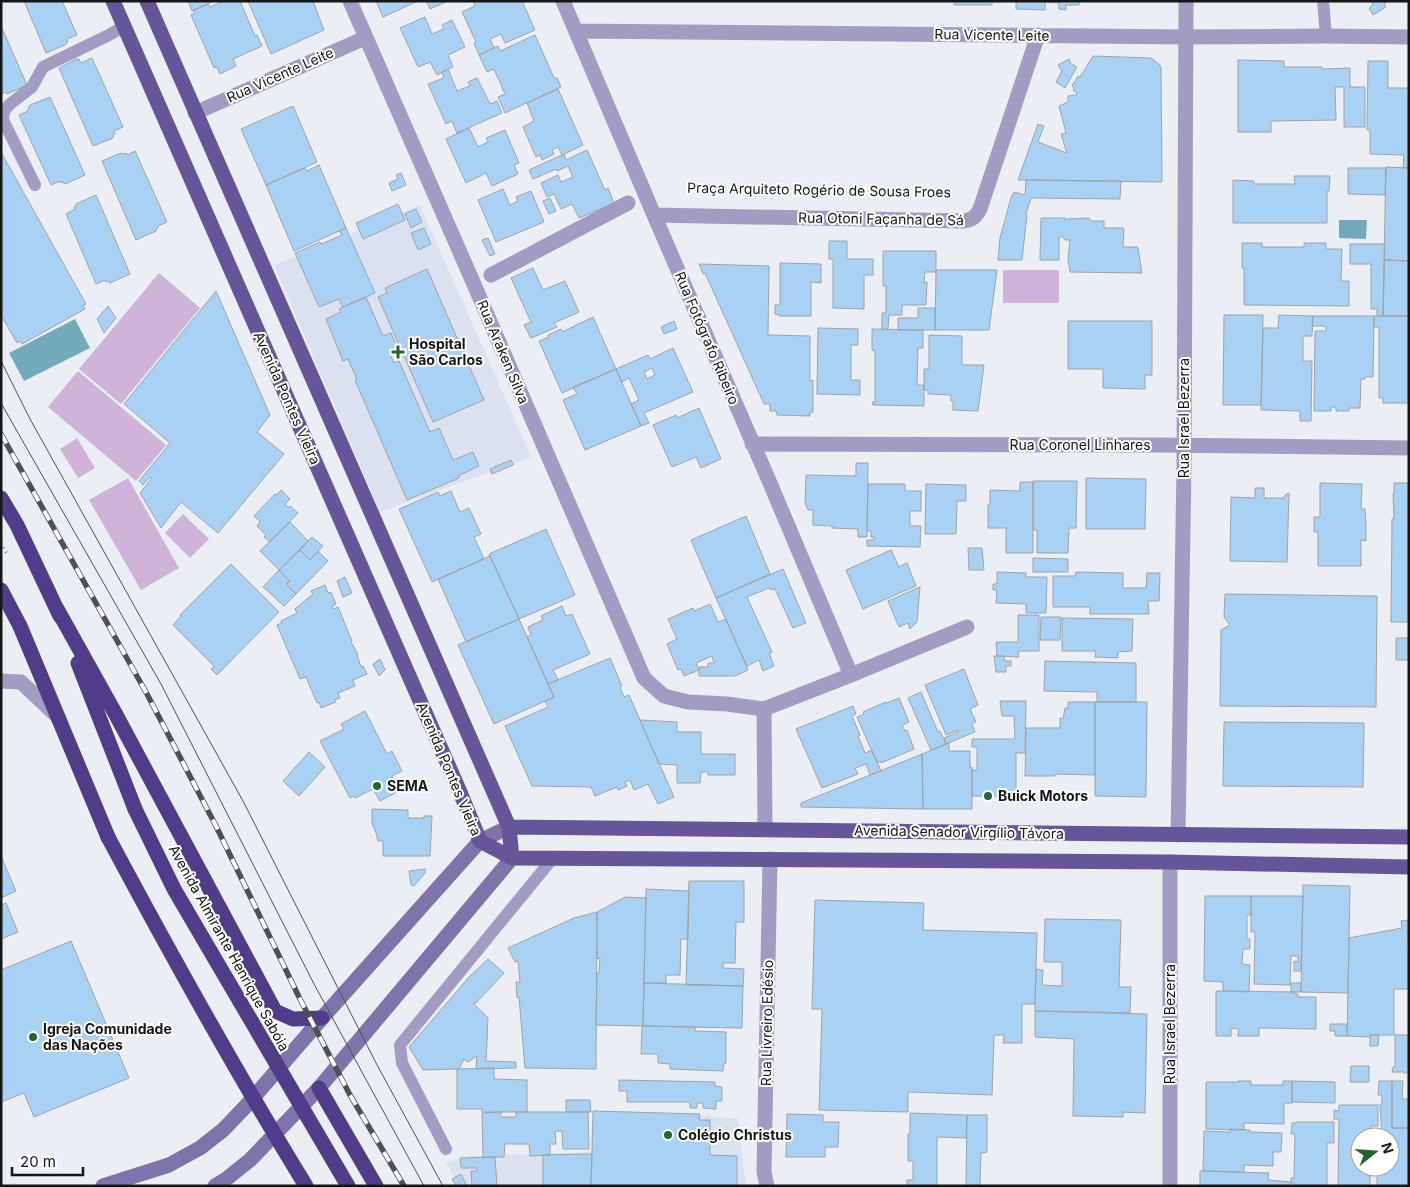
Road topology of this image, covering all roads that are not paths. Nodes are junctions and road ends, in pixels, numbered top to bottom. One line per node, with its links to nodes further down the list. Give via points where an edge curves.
1 (113, 1): 7 (main road, Avenida Pontes Vieira)
2 (147, 1): 14 (main road)
3 (350, 1): 13 (street, Rua Araken Silva)
4 (563, 1): 8 (street, Rua Fotógrafo Ribeiro)
5 (1186, 1): 12 (street, Rua Israel Bezerra)
6 (1323, 1): 10 (lane)
7 (124, 26): 15 (lane, via 42,67 32,87 4,111 3,120); 34 (main road, Avenida Pontes Vieira)
8 (576, 31): 9 (street, Rua Vicente Leite); 17 (street, Rua Fotógrafo Ribeiro)
9 (1038, 35): 12 (street, Rua Vicente Leite); 17 (street, Rua Otoni Façanha de Sá, via 980,209 971,220)
10 (1326, 36): 11 (street, Rua Vicente Leite); 12 (street, Rua Vicente Leite)
11 (1409, 36)
12 (1186, 37): 20 (street, Rua Israel Bezerra)
13 (365, 38): 14 (street, Rua Vicente Leite); 28 (street, Rua Araken Silva, via 644,678 664,696 688,702)
14 (195, 113): 30 (main road)
15 (35, 185)
16 (628, 203): 18 (street)
17 (654, 216): 19 (street, Rua Fotógrafo Ribeiro)
18 (491, 275)
19 (752, 444): 20 (street, Rua Coronel Linhares); 26 (street, Rua Fotógrafo Ribeiro)
20 (1184, 445): 21 (street, Rua Coronel Linhares); 32 (street, Rua Israel Bezerra)
21 (1409, 448)
22 (1, 498): 24 (highway, Avenida Almirante Henrique Sabóia)
23 (1, 590): 29 (highway, via 20,626)
24 (57, 609): 40 (highway, via 275,1011 293,1019); 46 (highway, Avenida Almirante Henrique Sabóia, bridge, via 135,809 174,889)
25 (967, 626): 26 (street)
26 (851, 675): 28 (street)
27 (1, 681): 29 (street, via 21,682)
28 (764, 709): 31 (street)
29 (58, 718): 45 (highway, bridge, via 108,837 265,1119)
30 (509, 827): 31 (main road, Avenida Senador Virgílio Távora); 34 (street); 35 (main road)
31 (764, 829): 32 (main road, Avenida Senador Virgílio Távora)
32 (1178, 835): 33 (main road, Avenida Senador Virgílio Távora)
33 (1409, 837)
34 (480, 841): 35 (main road, Avenida Pontes Vieira); 40 (street)
35 (512, 858): 36 (main road, Avenida Senador Virgílio Távora); 41 (street)
36 (554, 858): 37 (main road, Avenida Senador Virgílio Távora); 42 (lane, via 400,1045 402,1063)
37 (770, 859): 38 (main road, Avenida Senador Virgílio Távora); 48 (street, Rua Livreiro Edésio)
38 (1170, 862): 39 (main road, Avenida Senador Virgílio Távora); 49 (street, Rua Israel Bezerra)
39 (1409, 867)
40 (322, 1018): 43 (street, via 246,1106 200,1148 169,1164)
41 (319, 1088): 44 (street, via 250,1160); 47 (highway)
42 (446, 1149)
43 (103, 1186)
44 (215, 1186)
45 (306, 1186)
46 (348, 1186)
47 (376, 1186)
48 (766, 1186)
49 (1170, 1186)

